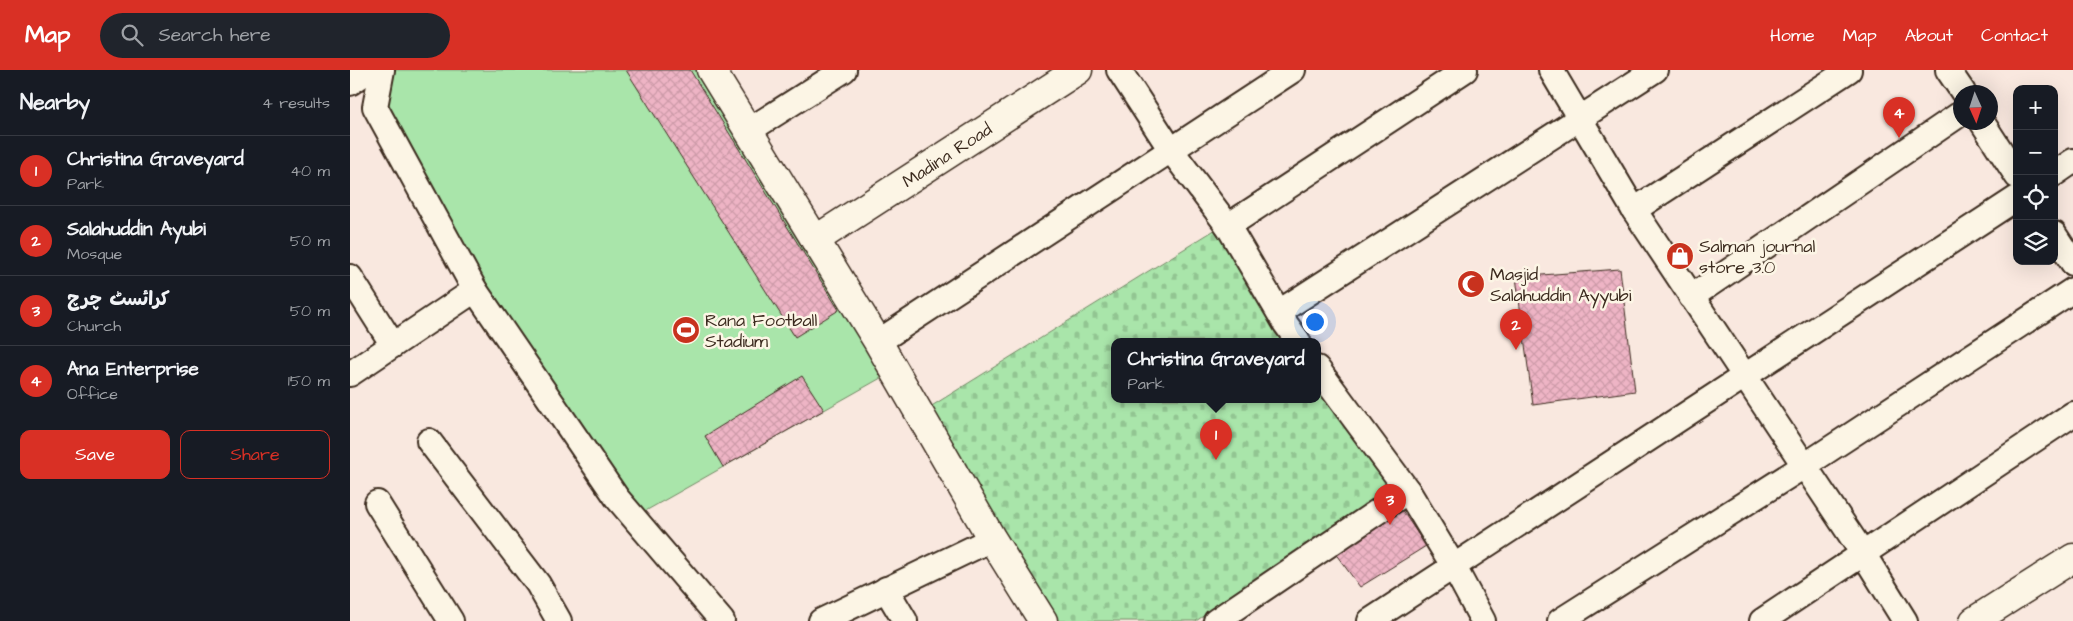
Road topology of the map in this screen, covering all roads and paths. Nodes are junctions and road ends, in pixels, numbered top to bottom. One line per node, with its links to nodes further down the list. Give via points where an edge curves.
1 (369, 70): 13 (street)
2 (382, 70): 30 (street, via 375,107)
3 (710, 70): 18 (main road)
4 (844, 70): 18 (street)
5 (1078, 70): 26 (main road, Madina Road)
6 (1119, 70): 19 (street)
7 (1293, 70): 19 (street)
8 (1465, 70): 25 (street)
9 (1551, 70): 15 (street)
10 (1655, 70): 15 (street)
11 (1850, 70): 24 (street)
12 (1948, 70): 14 (street)
13 (350, 83)
14 (1958, 85)
15 (1580, 118): 24 (street); 33 (street)
16 (1953, 119): 32 (street)
17 (1987, 130): 22 (street)
18 (748, 131): 26 (main road)
19 (1171, 150): 25 (street); 35 (street)
20 (2073, 162): 21 (street)
21 (2058, 171)
22 (2016, 175)
23 (2013, 201): 39 (street)
24 (1634, 210): 32 (street)
25 (1228, 226): 33 (street)
26 (815, 240): 35 (main road)
27 (2058, 240): 28 (street)
28 (2073, 263)
29 (350, 277): 36 (street)
30 (475, 290): 36 (street); 52 (street, via 617,498)
31 (2073, 290): 42 (street)
32 (1691, 296): 39 (street)
33 (1279, 312): 34 (street)
34 (1296, 338)
35 (878, 342): 45 (main road)
36 (394, 345): 38 (street)
37 (1321, 373): 43 (street)
38 (350, 374)
39 (1745, 378): 42 (street); 48 (street)
40 (2073, 414): 46 (street)
41 (429, 441): 51 (street, via 538,584)
42 (1804, 466): 46 (street); 59 (street)
43 (1408, 491): 48 (street); 56 (street)
44 (377, 503): 50 (street)
45 (992, 539): 49 (street); 55 (main road)
46 (1864, 555): 60 (street); 61 (street)
47 (2073, 558): 62 (main road)
48 (1454, 567): 57 (street); 58 (street)
49 (886, 589): 53 (street); 54 (street)
50 (451, 621)
51 (559, 621)
52 (722, 621)
53 (821, 621)
54 (905, 621)
55 (1044, 621)
56 (1216, 621)
57 (1370, 621)
58 (1483, 621)
59 (1560, 621)
60 (1762, 621)
61 (1905, 621)
62 (1974, 621)

